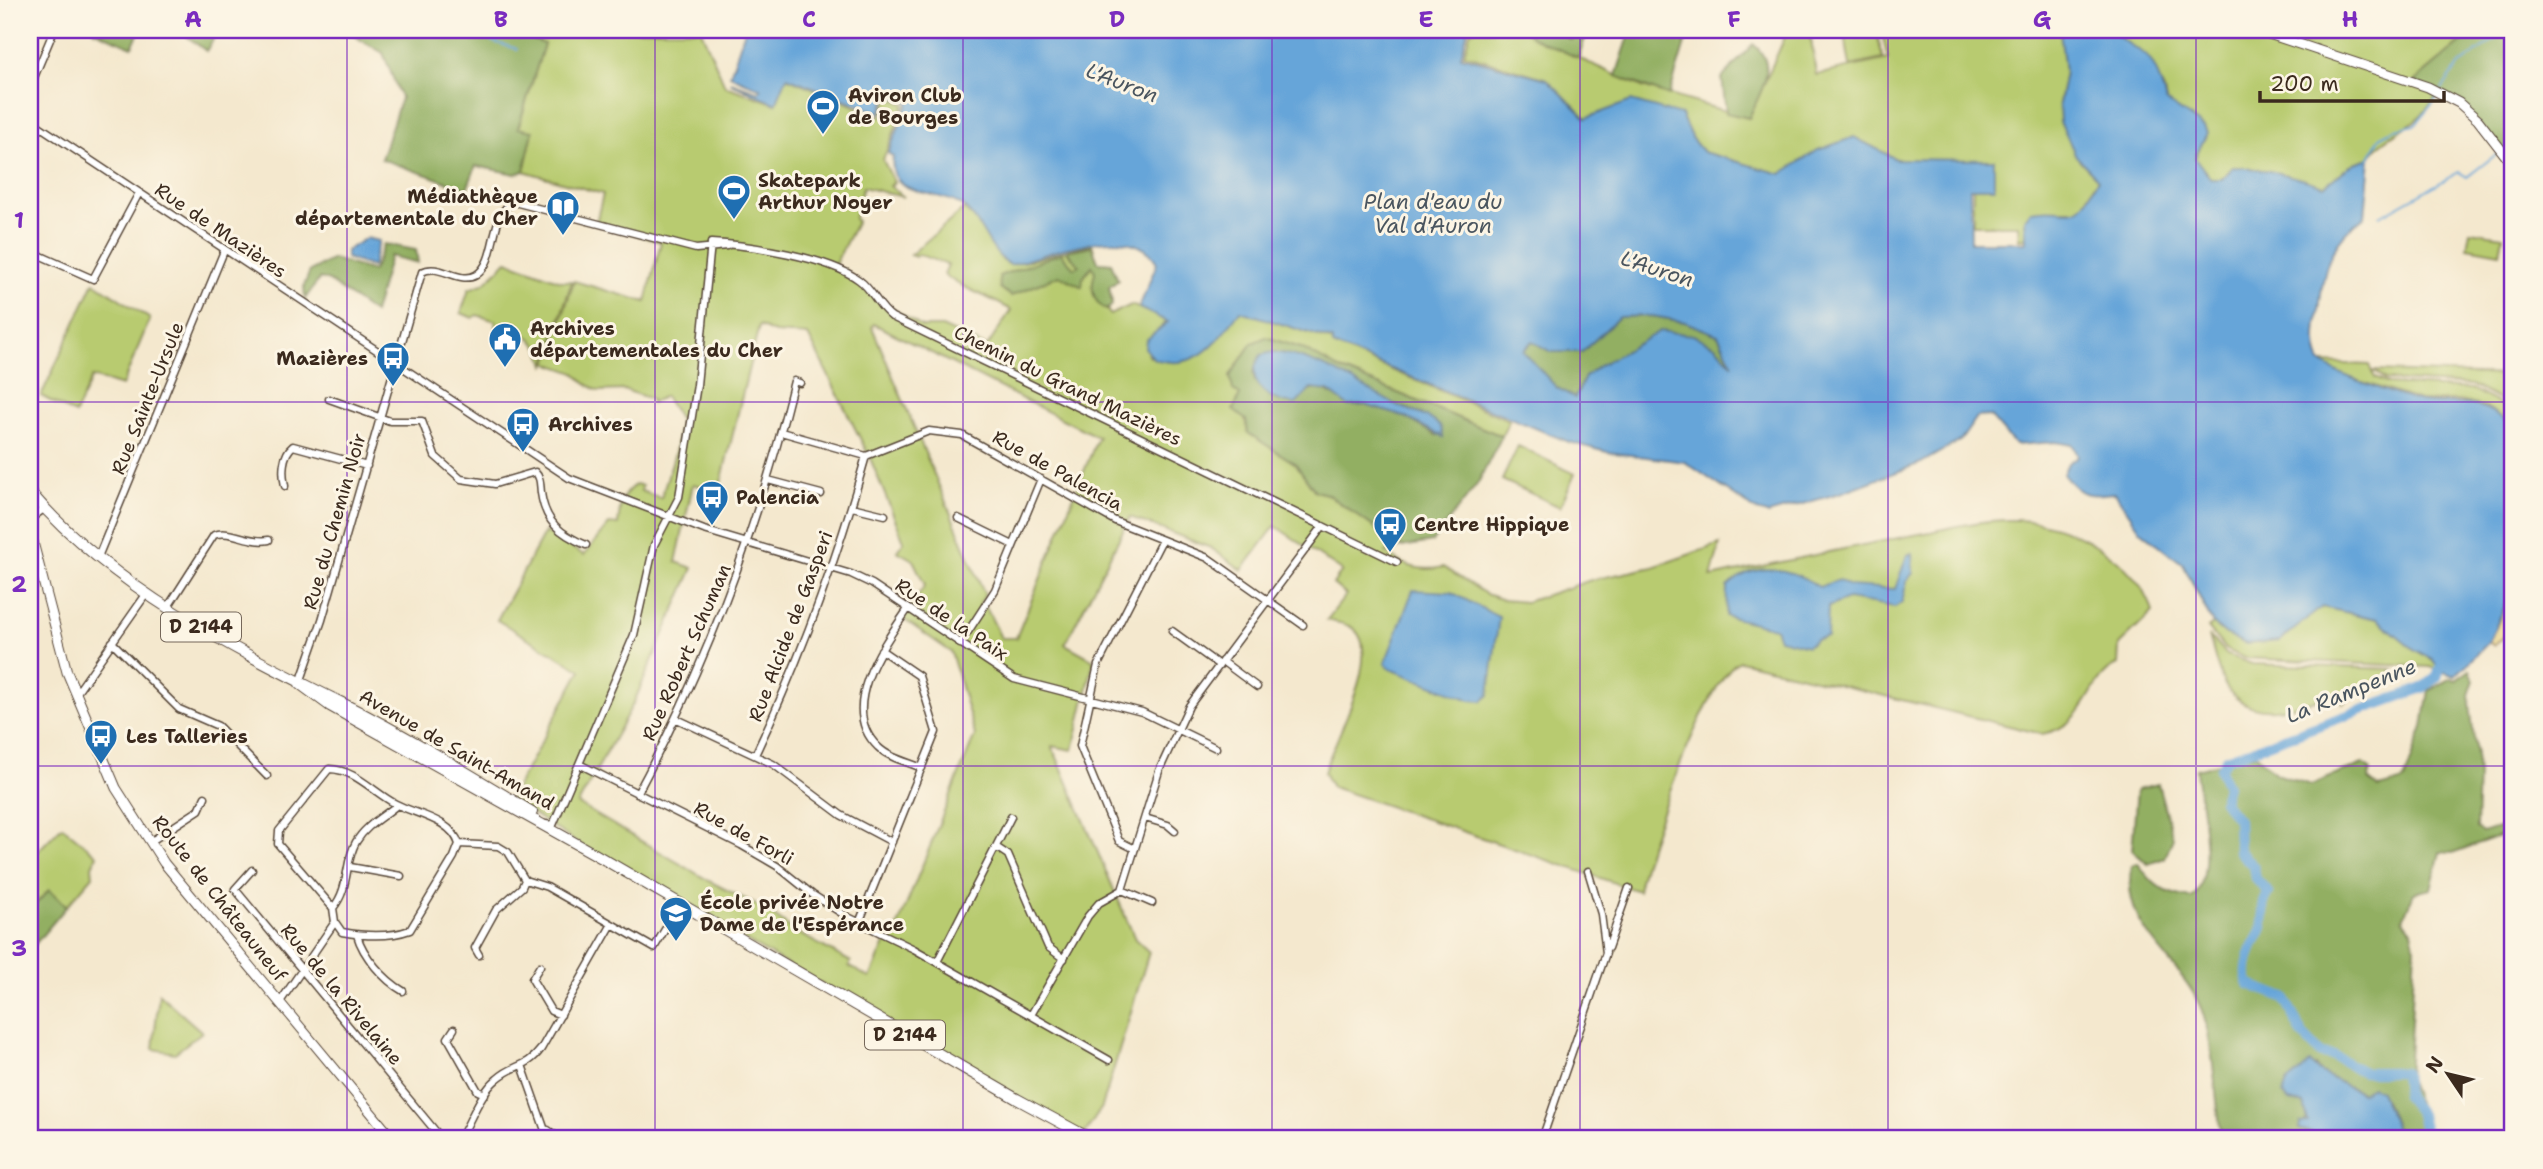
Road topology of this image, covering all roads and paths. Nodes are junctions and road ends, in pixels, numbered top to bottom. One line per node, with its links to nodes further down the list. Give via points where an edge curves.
1 (54, 30): 3 (street)
2 (2257, 30): 5 (main road, via 2428,87 2459,103)
3 (30, 87)
4 (30, 120): 6 (street, Rue de Mazières)
5 (2513, 165)
6 (139, 193): 8 (street, via 93,279); 9 (street, Rue de Mazières)
7 (710, 249): 10 (street, Chemin du Grand Mazières, via 659,241 514,202 504,209 476,275 435,268 422,272); 27 (street, via 685,471); 30 (street, Chemin du Grand Mazières, via 711,243 758,248 807,259 851,276 865,285 892,317)
8 (30, 251)
9 (224, 251): 10 (street, Rue de Mazières); 37 (street, Rue Sainte-Ursule)
10 (395, 365): 13 (street, Rue du Chemin Noir); 16 (street, Rue de Mazières)
11 (800, 383): 14 (street, Rue Robert Schuman, via 794,381)
12 (329, 399): 13 (street)
13 (380, 418): 17 (street, Rue du Chemin Noir); 18 (street, via 422,421 435,456 467,481 495,484)
14 (782, 432): 15 (street); 20 (street, Rue Robert Schuman)
15 (866, 456): 19 (street, Rue de Palencia, via 929,431 953,431); 24 (street, Rue Alcide de Gasperi)
16 (543, 462): 18 (street); 27 (street, Rue de la Paix, via 586,486)
17 (367, 466): 21 (street, via 293,446 282,473); 50 (street, Rue du Chemin Noir)
18 (536, 473): 35 (street, via 550,523)
19 (1041, 479): 33 (street, Rue de Palencia, via 1115,521); 36 (street)
20 (768, 480): 23 (street); 34 (street, Rue Robert Schuman)
21 (285, 486)
22 (30, 492): 25 (main road, Avenue de Saint-Amand / D 2144)
23 (821, 494)
24 (852, 507): 26 (street); 39 (street, Rue Alcide de Gasperi)
25 (45, 508): 28 (street); 37 (main road, Avenue de Saint-Amand / D 2144)
26 (885, 515)
27 (669, 517): 34 (street, Rue de la Paix); 58 (street, via 654,545 634,635)
28 (30, 519)
29 (958, 519): 36 (street)
30 (1323, 526): 38 (street, Chemin du Grand Mazières); 41 (street)
31 (30, 531): 52 (main road, Route de Châteauneuf)
32 (269, 540): 42 (street, via 256,543 214,535)
33 (1162, 540): 41 (street, Rue de Palencia, via 1208,558); 53 (street, via 1100,660)
34 (748, 544): 39 (street, Rue de la Paix); 54 (street, Rue Robert Schuman, via 718,628)
35 (586, 545)
36 (1013, 545): 47 (street, via 992,596)
37 (98, 557): 40 (main road, Avenue de Saint-Amand / D 2144)
38 (1397, 562)
39 (832, 567): 43 (street, Rue de la Paix, via 872,584); 57 (street, Rue Alcide de Gasperi, via 783,696)
40 (147, 593): 42 (main road, Avenue de Saint-Amand / D 2144); 46 (street)
41 (1268, 600): 44 (street, Rue de Palencia); 49 (street)
42 (168, 607): 50 (main road, Avenue de Saint-Amand / D 2144)
43 (908, 609): 47 (street, Rue de la Paix); 48 (street)
44 (1303, 625)
45 (1172, 631): 49 (street)
46 (112, 642): 52 (street); 60 (street, via 179,709 218,726)
47 (960, 644): 53 (street, Rue de la Paix, via 1014,679)
48 (881, 650): 59 (street, via 921,680 936,732); 59 (street, via 863,698 863,723 882,750)
49 (1220, 663): 51 (street); 55 (street, via 1189,706)
50 (300, 684): 61 (main road, Avenue de Saint-Amand / D 2144, via 325,703)
51 (1257, 687)
52 (75, 694): 70 (main road, Route de Châteauneuf, via 116,788)
53 (1091, 699): 55 (street, Rue de la Paix); 74 (street, via 1080,750 1119,841)
54 (677, 719): 57 (street); 62 (street, Rue Robert Schuman)
55 (1180, 728): 56 (street, Rue de la Paix); 66 (street, via 1159,771)
56 (1216, 748)
57 (755, 755): 71 (street, via 841,815)
58 (579, 764): 62 (street, Rue de Forli); 68 (street)
59 (922, 768): 71 (street)
60 (267, 776)
61 (467, 778): 67 (main road, Avenue de Saint-Amand / D 2144); 68 (main road, Avenue de Saint-Amand / D 2144)
62 (637, 794): 87 (street, Rue de Forli, via 768,860)
63 (205, 797): 70 (street, via 199,810)
64 (397, 804): 72 (street, via 442,824 456,835); 76 (street, via 355,844); 85 (street, via 341,769 329,769 279,831 278,844)
65 (1012, 817): 73 (street)
66 (1144, 818): 69 (street); 74 (street)
67 (539, 823): 68 (street); 75 (main road, Avenue de Saint-Amand / D 2144)
68 (553, 825): 75 (main road, Avenue de Saint-Amand / D 2144)
69 (1175, 831)
70 (150, 842): 97 (main road, Route de Châteauneuf)
71 (892, 842): 87 (street)
72 (459, 844): 80 (street, via 498,846 508,852); 89 (street, via 410,930)
73 (996, 847): 92 (street, via 1008,855 1048,947); 93 (street)
74 (1135, 849): 82 (street)
75 (593, 853): 84 (main road, Avenue de Saint-Amand / D 2144)
76 (350, 867): 79 (street); 85 (street, via 343,896)
77 (252, 870): 95 (street, Rue de la Rivelaine, via 235,889)
78 (1588, 872): 90 (street, via 1601,914)
79 (401, 876)
80 (526, 880): 88 (street); 91 (street, via 496,910 475,948)
81 (1629, 888): 90 (street)
82 (1122, 890): 83 (street); 92 (street, via 1094,908)
83 (1153, 903)
84 (680, 904): 88 (street, via 654,948); 112 (main road, Avenue de Saint-Amand / D 2144)
85 (333, 908): 86 (street)
86 (335, 922): 89 (street, via 342,932); 95 (street)
87 (859, 923): 93 (street, Rue de Forli)
88 (612, 924): 98 (street)
89 (358, 935): 96 (street, via 360,946 390,983)
90 (1606, 953): 113 (street)
91 (479, 955)
92 (1063, 959): 99 (street)
93 (937, 962): 99 (street, Rue de Forli)
94 (540, 966): 98 (street, via 532,979 551,1011)
95 (301, 968): 97 (street); 106 (street, Rue de la Rivelaine)
96 (403, 991)
97 (280, 1002): 105 (main road, Route de Châteauneuf)
98 (561, 1015): 102 (street, via 531,1063)
99 (1031, 1015): 101 (street, Rue de Forli)
100 (454, 1029): 103 (street, via 448,1038 478,1091)
101 (1108, 1060)
102 (522, 1065): 103 (street, via 509,1069); 104 (street)
103 (485, 1094): 107 (street)
104 (546, 1129): 108 (street); 109 (street)
105 (393, 1139)
106 (442, 1139)
107 (460, 1139)
108 (548, 1139)
109 (560, 1139)
110 (683, 1139): 111 (street)
111 (694, 1139)
112 (1091, 1139)
113 (1542, 1139)

